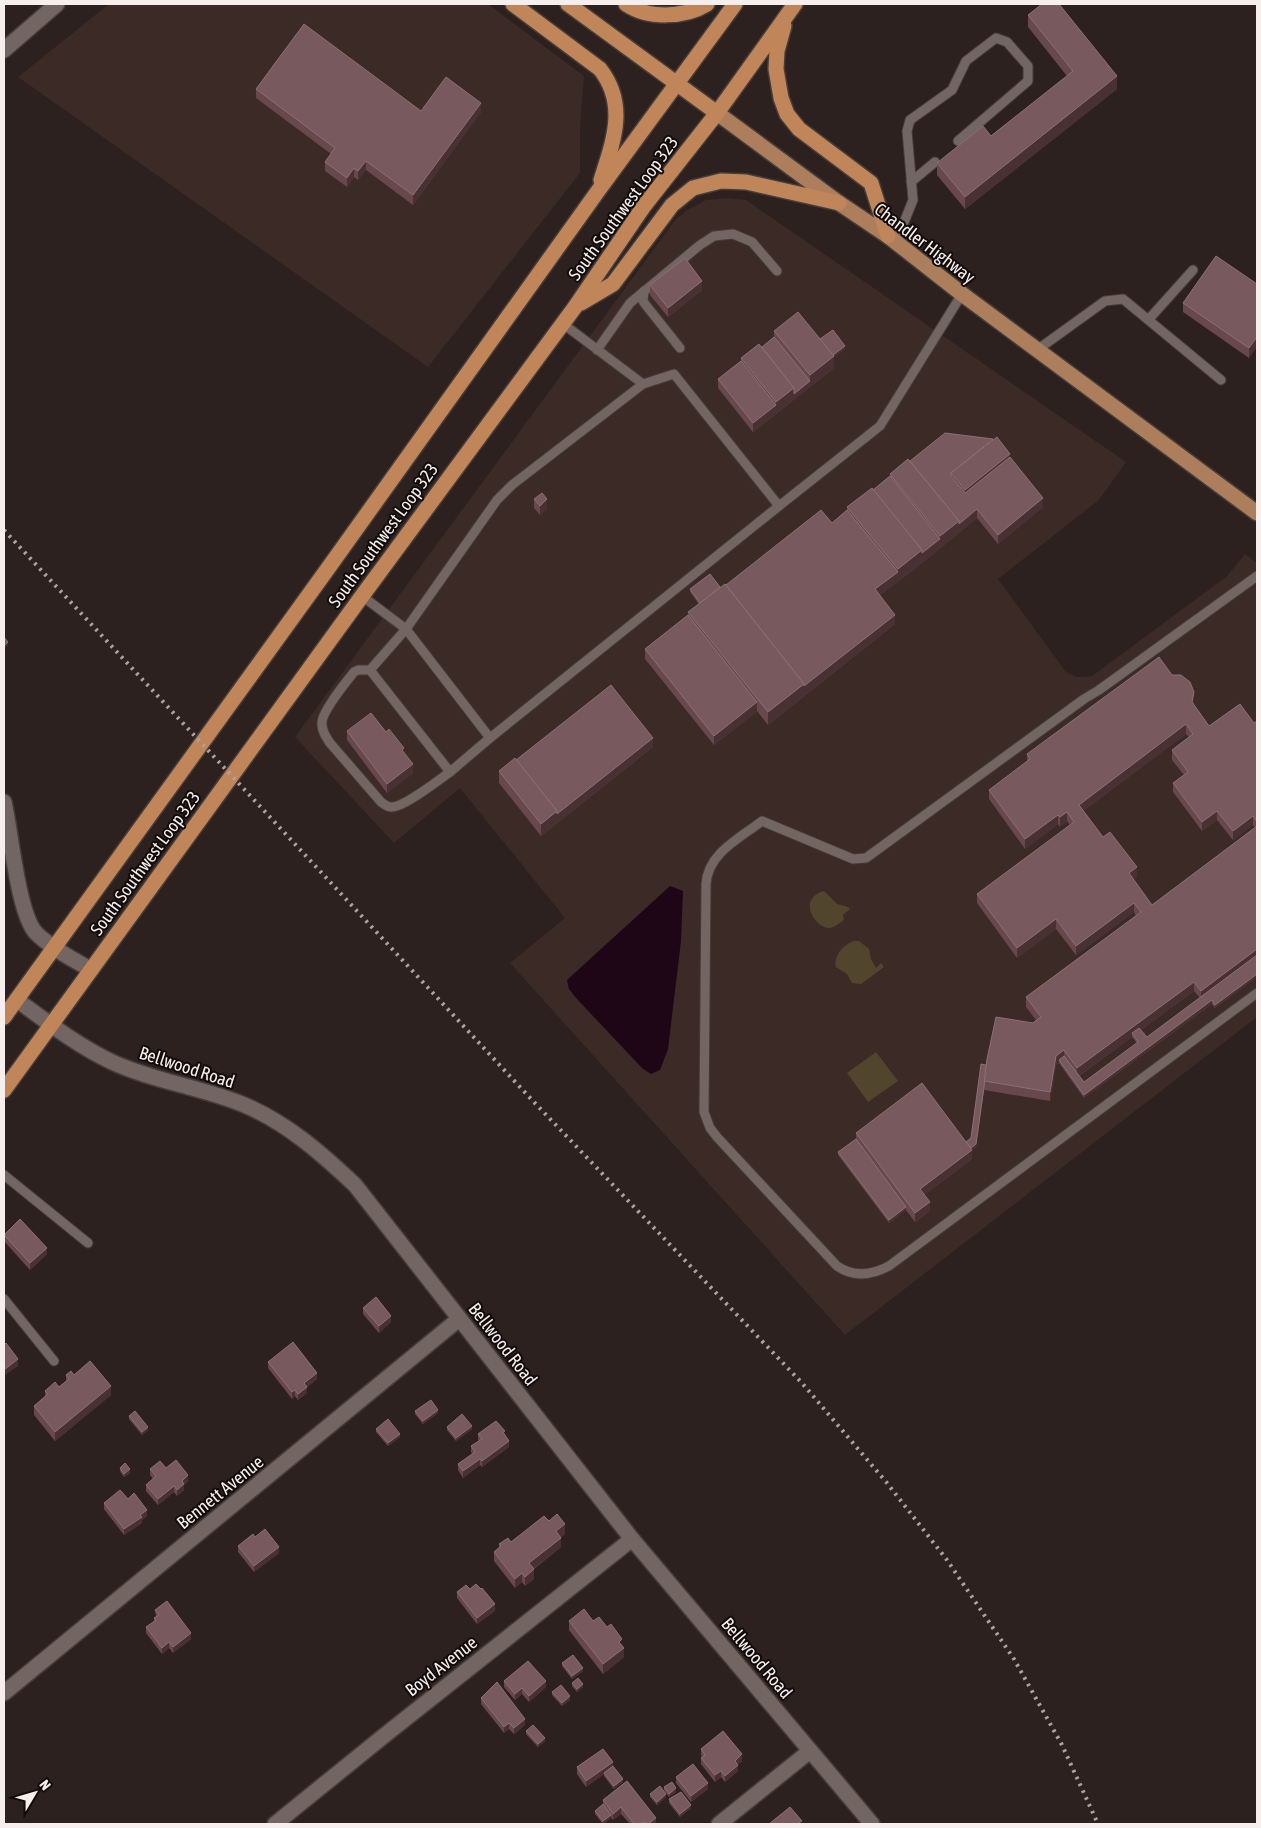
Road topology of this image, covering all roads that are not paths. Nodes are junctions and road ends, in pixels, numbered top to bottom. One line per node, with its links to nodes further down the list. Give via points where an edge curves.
1 (57, 4): 8 (street)
2 (513, 4): 14 (highway, via 600,69 609,82 616,124)
3 (568, 4): 9 (highway, Chandler Highway)
4 (626, 4): 5 (highway, via 638,11 659,15 682,13)
5 (707, 4)
6 (735, 4): 9 (highway, South Southwest Loop 323)
7 (792, 9): 10 (highway, South Southwest Loop 323); 16 (highway, via 779,40 776,69 780,98 798,129 871,183)
8 (4, 50)
9 (677, 84): 10 (highway, Chandler Highway); 14 (highway, South Southwest Loop 323)
10 (717, 113): 15 (main road, Chandler Highway); 21 (highway, South Southwest Loop 323, via 644,206)
11 (958, 141): 13 (lane, via 1028,81 1028,66 1007,42 996,38 966,61 952,90 910,120 907,131)
12 (935, 162): 13 (lane)
13 (911, 182): 16 (lane, via 913,200)
14 (598, 191): 38 (highway, South Southwest Loop 323)
15 (840, 203): 16 (main road, Chandler Highway); 21 (highway, via 746,182 721,181 692,188 672,205 613,284)
16 (892, 239): 20 (main road, Chandler Highway)
17 (1193, 270): 22 (lane)
18 (777, 271): 19 (lane, via 752,242 740,236 720,234 707,239)
19 (644, 291): 24 (lane, via 644,304); 25 (lane, via 630,303)
20 (962, 294): 26 (main road, Chandler Highway); 29 (lane, via 880,426)
21 (575, 306): 23 (highway, South Southwest Loop 323)
22 (1149, 320): 26 (lane, via 1123,299 1105,301); 27 (lane)
23 (562, 323): 25 (lane); 32 (highway, South Southwest Loop 323)
24 (680, 348)
25 (597, 350): 28 (lane)
26 (1037, 350): 30 (main road, Chandler Highway)
27 (1221, 380)
28 (643, 384): 29 (lane, via 674,374); 33 (lane, via 504,492)
29 (778, 506): 35 (lane)
30 (1257, 513)
31 (1257, 576): 40 (lane, via 866,858 853,859 762,821 718,855 708,868 706,884 704,1112 716,1137 837,1266 851,1274 870,1274 889,1266)
32 (362, 596): 33 (lane); 39 (highway, South Southwest Loop 323)
33 (406, 629): 34 (lane); 35 (lane)
34 (370, 670): 36 (lane); 36 (lane, via 354,672 324,713 322,724 330,743 381,802 392,807 404,803)
35 (490, 738): 36 (lane)
36 (450, 772)
37 (4, 802): 38 (street, via 25,911 36,933)
38 (55, 947): 39 (street); 41 (highway, South Southwest Loop 323)
39 (90, 970): 43 (highway, South Southwest Loop 323)
40 (1257, 993)
41 (17, 1000): 42 (highway, South Southwest Loop 323); 43 (street, Bellwood Road)
42 (4, 1017)
43 (51, 1024): 44 (highway, South Southwest Loop 323); 48 (street, Bellwood Road, via 114,1063 241,1104 306,1141 355,1185)
44 (4, 1090)
45 (4, 1175): 46 (lane)
46 (88, 1243)
47 (4, 1299): 49 (lane)
48 (460, 1319): 50 (street, Bellwood Road); 51 (street, Bennett Avenue)
49 (54, 1361)
50 (632, 1539): 52 (street, Bellwood Road); 53 (street, Boyd Avenue)
51 (4, 1693)
52 (810, 1751): 54 (street); 55 (street, Bellwood Road)
53 (275, 1824)
54 (719, 1824)
55 (872, 1824)

